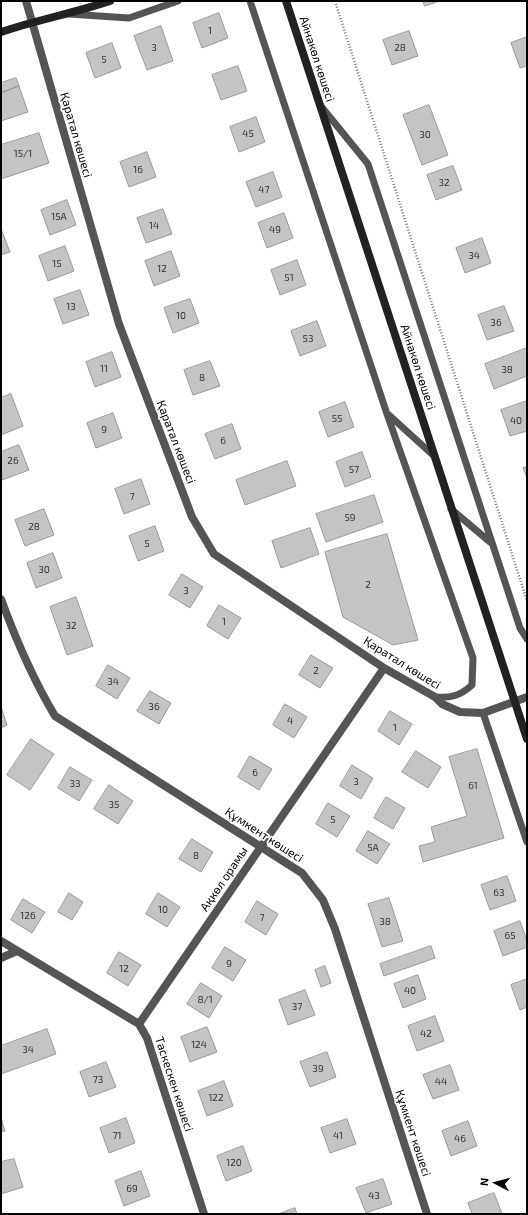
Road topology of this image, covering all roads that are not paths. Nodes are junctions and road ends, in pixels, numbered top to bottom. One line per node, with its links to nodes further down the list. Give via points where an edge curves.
1 (26, 1): 7 (street, Қаратал көшесі)
2 (178, 1): 6 (lane, via 129,18)
3 (250, 1): 10 (lane)
4 (286, 1): 9 (main road, Айнакөл көшесі)
5 (107, 2): 6 (main road)
6 (69, 14): 7 (main road)
7 (33, 22): 8 (main road); 16 (street, Қаратал көшесі, via 119,324 192,517 214,554)
8 (1, 32)
9 (318, 102): 11 (main road, Айнакөл көшесі); 13 (lane, via 368,164)
10 (388, 414): 11 (lane); 17 (lane, via 473,658 472,685 463,693 450,698)
11 (434, 456): 12 (main road, Айнакөл көшесі)
12 (451, 509): 13 (lane); 19 (main road, Айнакөл көшесі)
13 (490, 542): 15 (lane, via 520,628)
14 (1, 599): 25 (street, Құмкент көшесі, via 12,629 55,716)
15 (527, 639)
16 (384, 668): 17 (street, Қаратал көшесі); 25 (street, Ақкөл орамы)
17 (435, 697): 20 (street, Қаратал көшесі, via 442,704 460,712)
18 (527, 697): 19 (street, Қаратал көшесі)
19 (513, 701): 20 (street, Қаратал көшесі); 21 (main road, Айнакөл көшесі)
20 (483, 713): 22 (lane)
21 (527, 740)
22 (522, 825): 23 (lane); 24 (lane)
23 (527, 831)
24 (527, 842)
25 (260, 846): 29 (street, Ақкөл орамы); 31 (street, Құмкент көшесі, via 302,873 323,900 335,929)
26 (1, 942): 27 (street)
27 (17, 951): 28 (street); 29 (street)
28 (1, 958)
29 (139, 1024): 30 (street, Таскескен көшесі, via 147,1038)
30 (204, 1214)
31 (427, 1214)

